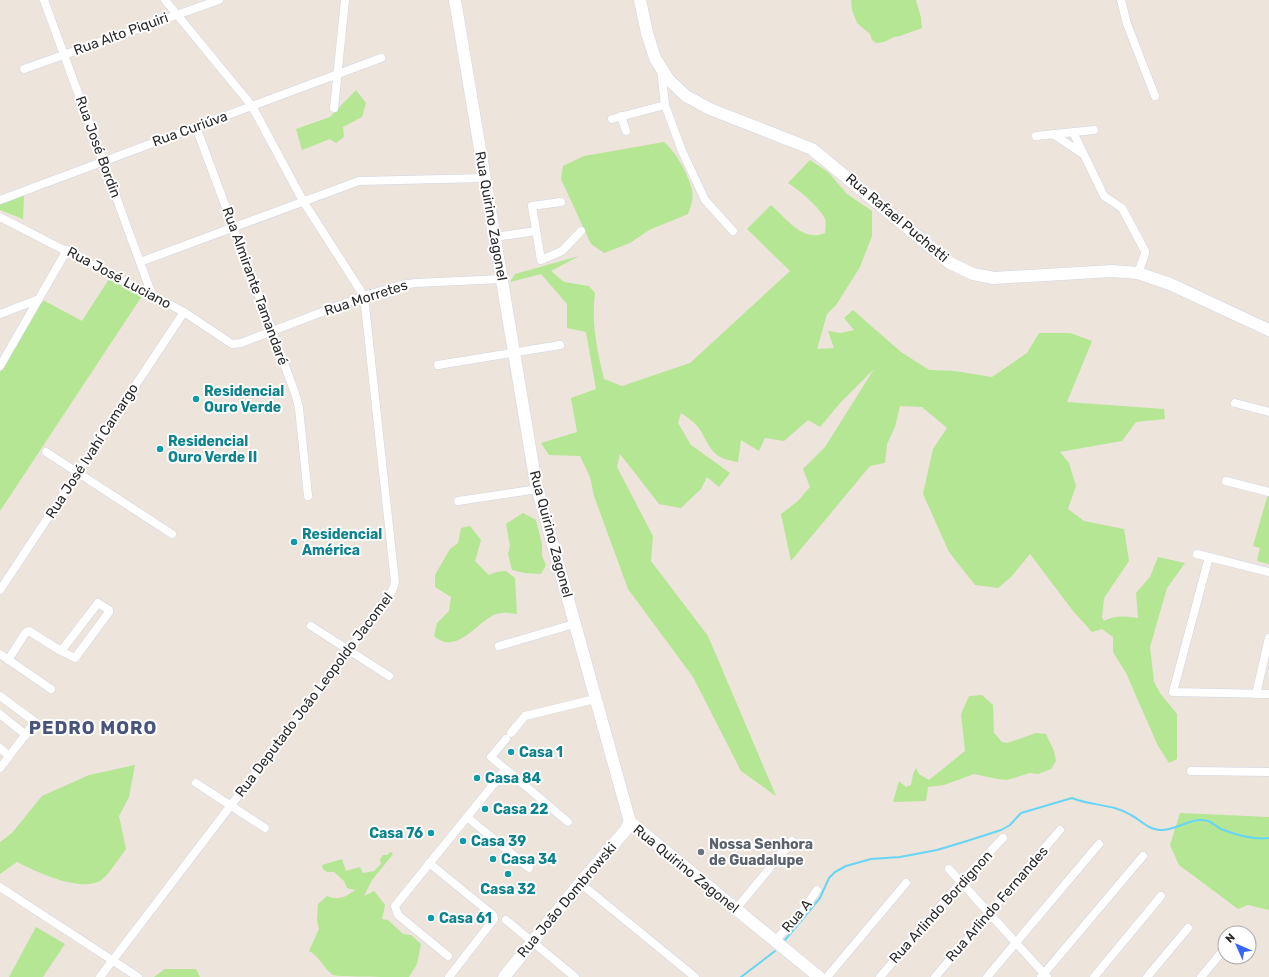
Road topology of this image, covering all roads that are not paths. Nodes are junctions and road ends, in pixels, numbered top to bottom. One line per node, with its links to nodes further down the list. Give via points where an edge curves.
1 (44, 0): 9 (street, Rua José Bordin)
2 (165, 0): 8 (street, Rua Deputado João Leopoldo Jacomel)
3 (219, 0): 8 (street, Rua Alto Piquiri)
4 (345, 0): 13 (street)
5 (455, 0): 28 (street, Rua Quirino Zagonel)
6 (640, 0): 12 (street, Rua Rafael Puchetti, via 647,33)
7 (1121, 0): 14 (street, via 1127,24)
8 (177, 15): 9 (street, Rua Alto Piquiri); 16 (street, Rua Deputado João Leopoldo Jacomel)
9 (64, 55): 11 (street, Rua Alto Piquiri); 27 (street, Rua José Bordin)
10 (381, 58): 13 (street, Rua Curiúva)
11 (24, 69)
12 (661, 69): 15 (street); 40 (street, Rua Rafael Puchetti, via 686,96 710,109 812,149 940,256 972,274 994,278 1112,271)
13 (338, 74): 16 (street, Rua Curiúva); 17 (street)
14 (1155, 96)
15 (665, 105): 18 (street); 36 (street, via 702,196)
16 (252, 106): 20 (street, Rua Curiúva); 30 (street, Rua Deputado João Leopoldo Jacomel)
17 (334, 108)
18 (621, 116): 19 (street); 22 (street)
19 (612, 119)
20 (196, 127): 27 (street, Rua Curiúva); 33 (street, Rua Almirante Tamandaré)
21 (1094, 130): 23 (street)
22 (626, 131)
23 (1073, 132): 24 (street); 26 (street)
24 (1053, 134): 25 (street); 26 (street)
25 (1036, 136)
26 (1084, 154): 40 (street, via 1104,196 1122,208 1145,251)
27 (103, 161): 29 (street, Rua Curiúva); 39 (street, Rua José Bordin)
28 (484, 178): 30 (street, via 369,179 350,183); 37 (street, Rua Quirino Zagonel)
29 (0, 200)
30 (303, 201): 33 (street); 43 (street, Rua Deputado João Leopoldo Jacomel)
31 (561, 202): 34 (street, via 532,206)
32 (0, 217): 38 (street, Rua José Luciano)
33 (233, 227): 39 (street); 48 (street, Rua Almirante Tamandaré)
34 (536, 231): 35 (street, via 541,260 562,251); 37 (street)
35 (581, 231)
36 (733, 231)
37 (494, 237): 41 (street, Rua Quirino Zagonel)
38 (67, 250): 42 (street, Rua José Luciano); 44 (street)
39 (140, 262): 42 (street, Rua José Bordin)
40 (1138, 273): 47 (street, Rua Rafael Puchetti, via 1159,279)
41 (502, 279): 43 (street, Rua Morretes, via 416,283); 51 (street, Rua Quirino Zagonel)
42 (152, 295): 45 (street, Rua José Luciano)
43 (364, 296): 48 (street, Rua Morretes); 72 (street, Rua Deputado João Leopoldo Jacomel, via 395,582 386,602)
44 (39, 299): 46 (street); 53 (street)
45 (184, 312): 49 (street, Rua José Luciano, via 227,342); 57 (street, Rua José Ivahí Camargo)
46 (0, 314)
47 (1269, 330)
48 (272, 331): 49 (street, Rua Morretes); 61 (street, Rua Almirante Tamandaré, via 298,401)
49 (235, 344)
50 (560, 345): 51 (street)
51 (514, 353): 52 (street); 59 (street, Rua Quirino Zagonel)
52 (438, 365)
53 (0, 366)
54 (1234, 403): 55 (street)
55 (1269, 412)
56 (46, 452): 57 (street)
57 (78, 472): 63 (street); 67 (street, Rua José Ivahí Camargo)
58 (1226, 481): 60 (street)
59 (538, 489): 62 (street); 68 (street, Rua Quirino Zagonel)
60 (1269, 492)
61 (308, 496)
62 (458, 501)
63 (172, 534)
64 (1197, 554): 65 (street)
65 (1209, 556): 66 (street); 78 (street, via 1173,692)
66 (1269, 572)
67 (0, 590)
68 (574, 624): 71 (street); 81 (street, Rua Quirino Zagonel)
69 (311, 626): 72 (street)
70 (1269, 638): 78 (street)
71 (500, 646)
72 (349, 650): 76 (street); 91 (street, Rua Deputado João Leopoldo Jacomel)
73 (61, 652): 73 (street, via 98,603 109,610 75,658); 75 (street, via 27,631)
74 (0, 654): 75 (street)
75 (8, 660): 77 (street)
76 (389, 676)
77 (51, 690)
78 (1256, 694): 79 (street)
79 (1269, 694)
80 (0, 696): 83 (street, via 35,722)
81 (595, 699): 87 (street, via 525,716 491,757); 94 (street, Rua Quirino Zagonel)
82 (0, 714): 83 (street)
83 (26, 735): 85 (street)
84 (0, 748): 85 (street)
85 (9, 756): 86 (street)
86 (0, 768)
87 (505, 770): 92 (street); 93 (street)
88 (1192, 771): 89 (street)
89 (1269, 772)
90 (196, 783): 91 (street)
91 (231, 806): 95 (street); 119 (street, Rua Deputado João Leopoldo Jacomel)
92 (467, 817): 101 (street); 102 (street)
93 (568, 822)
94 (630, 822): 105 (street, Rua João Dombrowski); 110 (street, Rua Quirino Zagonel)
95 (265, 828)
96 (1060, 830): 111 (street, Rua Arlindo Fernandes)
97 (1003, 838): 104 (street, Rua Arlindo Bordignon)
98 (792, 841): 110 (street)
99 (1099, 844): 116 (street)
100 (1143, 856): 120 (street)
101 (429, 863): 117 (street, via 395,909 398,915); 123 (street, via 493,916 494,920)
102 (529, 868)
103 (950, 869): 104 (street)
104 (961, 882): 111 (street); 129 (street, Rua Arlindo Bordignon)
105 (580, 883): 115 (street, Rua João Dombrowski); 126 (street)
106 (906, 883): 128 (street)
107 (0, 888): 119 (street)
108 (817, 890): 114 (street, Rua A, via 801,913)
109 (1161, 896): 132 (street)
110 (736, 909): 114 (street, Rua Quirino Zagonel)
111 (989, 913): 116 (street); 130 (street, Rua Arlindo Fernandes)
112 (506, 920): 115 (street)
113 (1188, 928): 133 (street)
114 (775, 941): 127 (street, Rua Quirino Zagonel)
115 (532, 942): 124 (street, Rua João Dombrowski); 125 (street)
116 (1016, 943): 120 (street); 131 (street)
117 (448, 956)
118 (1217, 958): 134 (street)
119 (112, 960): 121 (street, Rua Deputado João Leopoldo Jacomel); 122 (street)
120 (1044, 976)
121 (100, 977)
122 (138, 977)
123 (449, 977)
124 (504, 977)
125 (575, 977)
126 (695, 977)
127 (819, 977)
128 (827, 977)
129 (880, 977)
130 (935, 977)
131 (987, 977)
132 (1094, 977)
133 (1147, 977)
134 (1201, 977)

